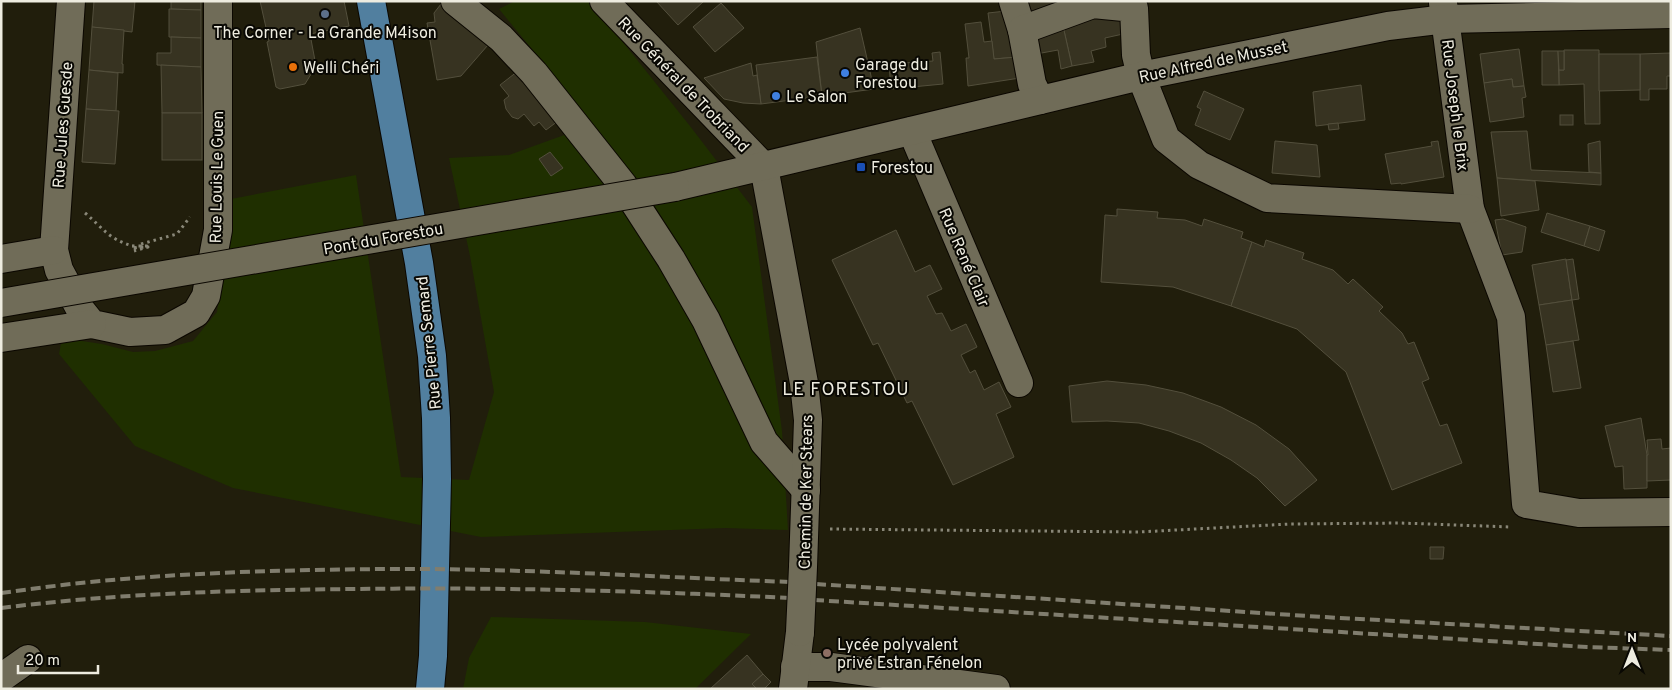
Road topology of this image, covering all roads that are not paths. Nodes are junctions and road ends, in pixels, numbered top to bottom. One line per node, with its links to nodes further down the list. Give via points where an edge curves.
1 (71, 1): 15 (street, Rue Jules Guesde)
2 (218, 1): 18 (street, Rue Louis Le Guen, via 218,230 206,296 196,313 165,330 130,332)
3 (371, 1): 26 (main road, Rue Pierre Semard, via 419,263 432,356 437,479)
4 (455, 1): 21 (street, via 501,38 534,73 624,185 706,320 764,442)
5 (604, 1): 13 (street, Rue Général de Trobriand)
6 (1013, 1): 9 (street)
7 (1444, 10): 8 (street, Rue Alfred de Musset); 10 (street, Rue Alfred de Musset, via 1388,26); 14 (street, Rue Joseph le Brix)
8 (1671, 14)
9 (1022, 30): 10 (street, via 1093,4 1134,8 1136,54); 11 (street, via 1032,84)
10 (1141, 76): 11 (street, Rue Alfred de Musset); 14 (street, via 1166,139 1198,165 1268,198)
11 (1040, 100): 12 (street, Rue Alfred de Musset)
12 (912, 131): 13 (street, Rue Alfred de Musset); 20 (street, Rue René Clair)
13 (764, 167): 17 (street, Pont du Forestou, bridge, via 675,187); 21 (street, Chemin de Ker Stears, via 804,383 808,420)
14 (1470, 209): 22 (street, Rue Joseph le Brix, via 1511,317 1526,504 1578,513)
15 (54, 250): 16 (street); 18 (street, via 68,286)
16 (1, 259)
17 (1, 303)
18 (92, 324): 19 (street)
19 (1, 338)
20 (1019, 383)
21 (806, 490): 25 (street, Chemin de Ker Stears, bridge, via 800,636)
22 (1671, 512)
23 (28, 658): 24 (street)
24 (1, 678)
25 (794, 678): 27 (street, via 831,667)
26 (430, 689)
27 (996, 689)

